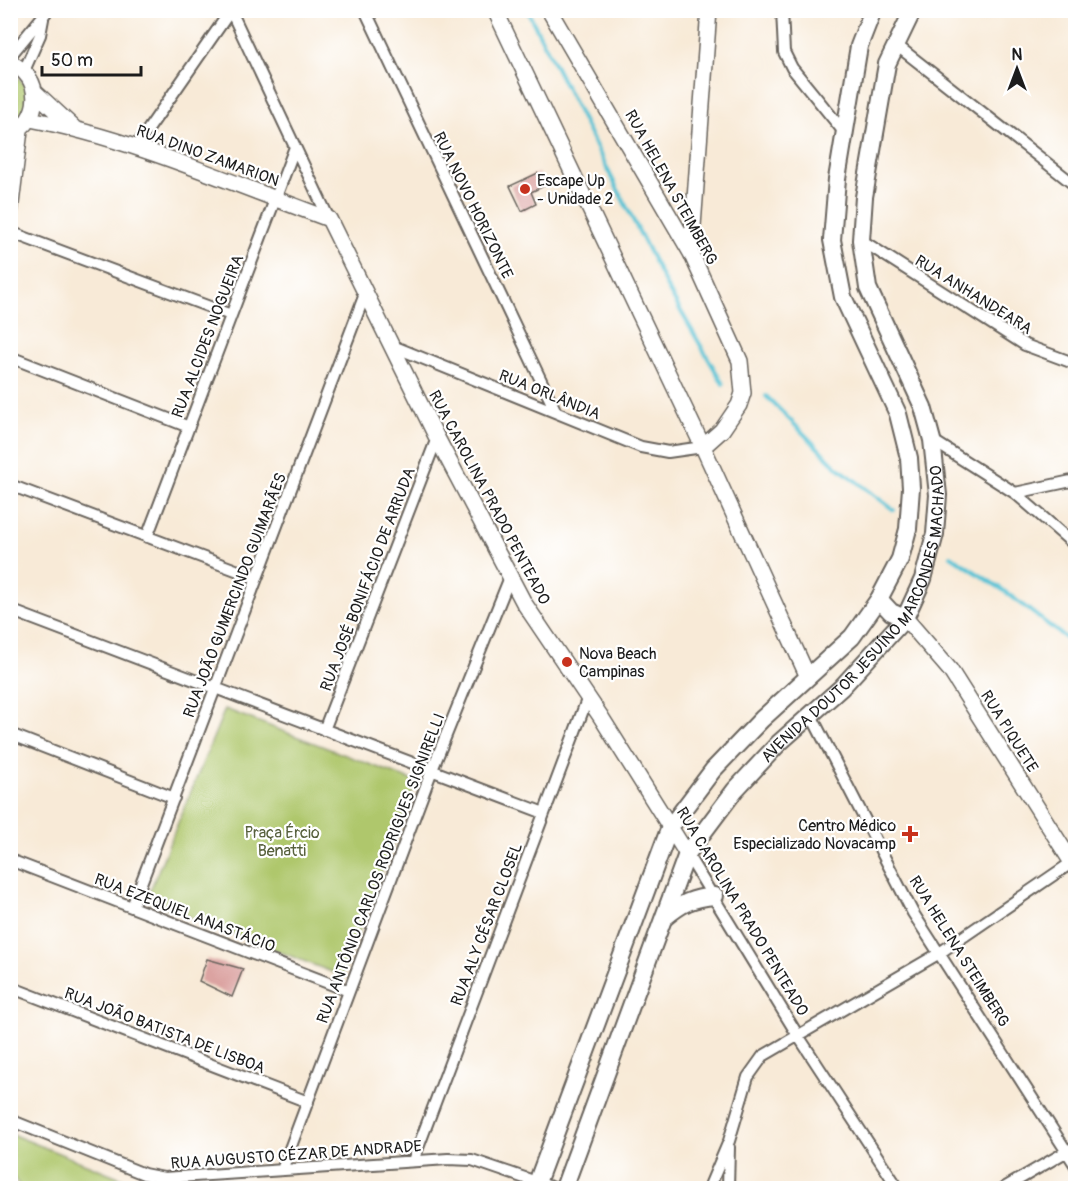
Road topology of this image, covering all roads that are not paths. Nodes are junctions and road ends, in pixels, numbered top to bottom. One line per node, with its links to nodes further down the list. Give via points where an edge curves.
1 (364, 10): 32 (street, RUA NOVO HORIZONTE)
2 (495, 10): 38 (street)
3 (549, 10): 26 (street, RUA HELENA STEIMBERG)
4 (709, 10): 26 (street)
5 (782, 10): 16 (street, via 784,52 792,68)
6 (873, 10): 16 (main road, AVENIDA DOUTOR JESUÍNO MARCONDES MACHADO, via 859,46)
7 (913, 10): 10 (main road, AVENIDA DOUTOR JESUÍNO MARCONDES MACHADO)
8 (231, 11): 17 (street); 18 (street, RUA CAROLINA PRADO PENTEADO)
9 (46, 15): 11 (street); 12 (street, via 40,35)
10 (895, 44): 20 (street); 25 (main road, AVENIDA DOUTOR JESUÍNO MARCONDES MACHADO, via 887,64 864,197)
11 (10, 56)
12 (17, 67): 13 (street)
13 (35, 93): 14 (street, RUA DINO ZAMARION); 15 (street, via 35,106)
14 (73, 127): 15 (street, RUA DINO ZAMARION); 17 (street, RUA DINO ZAMARION)
15 (20, 128): 19 (street)
16 (844, 132): 35 (main road, AVENIDA DOUTOR JESUÍNO MARCONDES MACHADO, via 832,240 837,269 843,297 870,349)
17 (136, 147): 21 (street, RUA DINO ZAMARION)
18 (295, 147): 21 (street, RUA ALCIDES NOGUEIRA); 23 (street, RUA CAROLINA PRADO PENTEADO)
19 (12, 175): 22 (street)
20 (1076, 186)
21 (275, 200): 23 (street, RUA DINO ZAMARION); 28 (street, RUA ALCIDES NOGUEIRA)
22 (10, 212)
23 (329, 219): 27 (street, RUA CAROLINA PRADO PENTEADO)
24 (10, 232): 28 (street)
25 (861, 240): 31 (street, RUA ANHANDEARA, via 1024,345); 33 (main road, AVENIDA DOUTOR JESUÍNO MARCONDES MACHADO, via 868,288)
26 (691, 254): 38 (street, RUA HELENA STEIMBERG, via 740,361 743,378 743,393 734,414)
27 (364, 294): 29 (street, RUA CAROLINA PRADO PENTEADO); 45 (street, RUA JOÃO GUMERCINDO GUIMARÃES)
28 (231, 315): 34 (street, RUA ALCIDES NOGUEIRA)
29 (390, 345): 32 (street, RUA ORLÂNDIA); 36 (street, RUA CAROLINA PRADO PENTEADO)
30 (10, 357): 34 (street)
31 (1076, 364)
32 (556, 412): 38 (street, RUA ORLÂNDIA, via 641,447 668,452)
33 (927, 419): 35 (main road, via 913,417); 37 (main road, AVENIDA DOUTOR JESUÍNO MARCONDES MACHADO)
34 (189, 427): 42 (street, RUA ALCIDES NOGUEIRA)
35 (902, 428): 46 (main road, AVENIDA DOUTOR JESUÍNO MARCONDES MACHADO, via 911,488 908,529 900,559)
36 (437, 438): 44 (street, RUA CAROLINA PRADO PENTEADO); 53 (street, RUA JOSÉ BONIFÁCIO DE ARRUDA)
37 (932, 440): 41 (street); 48 (main road, AVENIDA DOUTOR JESUÍNO MARCONDES MACHADO, via 938,495 935,534 923,579)
38 (703, 447): 49 (street)
39 (1076, 480): 41 (street)
40 (10, 485): 42 (street)
41 (1015, 493): 43 (street)
42 (147, 537): 45 (street)
43 (1076, 546)
44 (510, 577): 51 (street, RUA CAROLINA PRADO PENTEADO); 55 (street, RUA ANTÔNIO CARLOS RODRIGUES SIGNIRELLI)
45 (257, 578): 50 (street, RUA JOÃO GUMERCINDO GUIMARÃES)
46 (879, 599): 48 (main road, via 891,612); 49 (main road, AVENIDA DOUTOR JESUÍNO MARCONDES MACHADO, via 852,637)
47 (10, 610): 50 (street)
48 (905, 618): 52 (main road, AVENIDA DOUTOR JESUÍNO MARCONDES MACHADO); 63 (street, RUA PIQUETE, via 951,670)
49 (808, 677): 56 (main road, AVENIDA DOUTOR JESUÍNO MARCONDES MACHADO)
50 (215, 689): 53 (street); 58 (street, RUA JOÃO GUMERCINDO GUIMARÃES)
51 (588, 697): 59 (street, RUA ALY CÉSAR CLOSEL); 60 (street, RUA CAROLINA PRADO PENTEADO)
52 (811, 715): 57 (main road, AVENIDA DOUTOR JESUÍNO MARCONDES MACHADO); 67 (street, RUA HELENA STEIMBERG, via 913,914)
53 (324, 730): 55 (street)
54 (10, 734): 58 (street)
55 (432, 770): 59 (street); 69 (street, RUA ANTÔNIO CARLOS RODRIGUES SIGNIRELLI)
56 (713, 770): 57 (main road); 60 (main road, AVENIDA DOUTOR JESUÍNO MARCONDES MACHADO)
57 (735, 790): 61 (main road, AVENIDA DOUTOR JESUÍNO MARCONDES MACHADO)
58 (174, 798): 65 (street, RUA JOÃO GUMERCINDO GUIMARÃES)
59 (544, 813): 75 (street, RUA ALY CÉSAR CLOSEL)
60 (670, 827): 61 (street, RUA CAROLINA PRADO PENTEADO); 79 (main road, AVENIDA DOUTOR JESUÍNO MARCONDES MACHADO)
61 (687, 854): 64 (street, RUA CAROLINA PRADO PENTEADO); 66 (main road, AVENIDA DOUTOR JESUÍNO MARCONDES MACHADO)
62 (10, 860): 65 (street, RUA EZEQUIEL ANASTÁCIO)
63 (1073, 866): 67 (street)
64 (715, 896): 66 (main road, via 693,898); 70 (street, RUA CAROLINA PRADO PENTEADO)
65 (132, 907): 69 (street, RUA EZEQUIEL ANASTÁCIO)
66 (664, 919): 81 (main road, AVENIDA DOUTOR JESUÍNO MARCONDES MACHADO)
67 (938, 954): 70 (street); 74 (street, RUA HELENA STEIMBERG)
68 (10, 987): 71 (street, RUA JOÃO BATISTA DE LISBOA)
69 (349, 992): 71 (street, RUA ANTÔNIO CARLOS RODRIGUES SIGNIRELLI)
70 (797, 1034): 73 (street, via 763,1056 748,1077); 84 (street, RUA CAROLINA PRADO PENTEADO)
71 (308, 1102): 77 (street, RUA ANTÔNIO CARLOS RODRIGUES SIGNIRELLI)
72 (10, 1120): 78 (street, RUA AUGUSTO CÉZAR DE ANDRADE, via 144,1174)
73 (729, 1141): 82 (street); 83 (street)
74 (1071, 1149): 76 (street, RUA HELENA STEIMBERG); 85 (street)
75 (413, 1161): 77 (street, RUA AUGUSTO CÉZAR DE ANDRADE); 79 (street, RUA AUGUSTO CÉZAR DE ANDRADE, via 472,1160)
76 (1076, 1166)
77 (282, 1170): 78 (street, RUA AUGUSTO CÉZAR DE ANDRADE)
78 (187, 1183)
79 (536, 1185): 80 (street, RUA AUGUSTO CÉZAR DE ANDRADE)
80 (554, 1188)
81 (564, 1188)
82 (709, 1188)
83 (728, 1188)
84 (898, 1188)
85 (1004, 1188)

